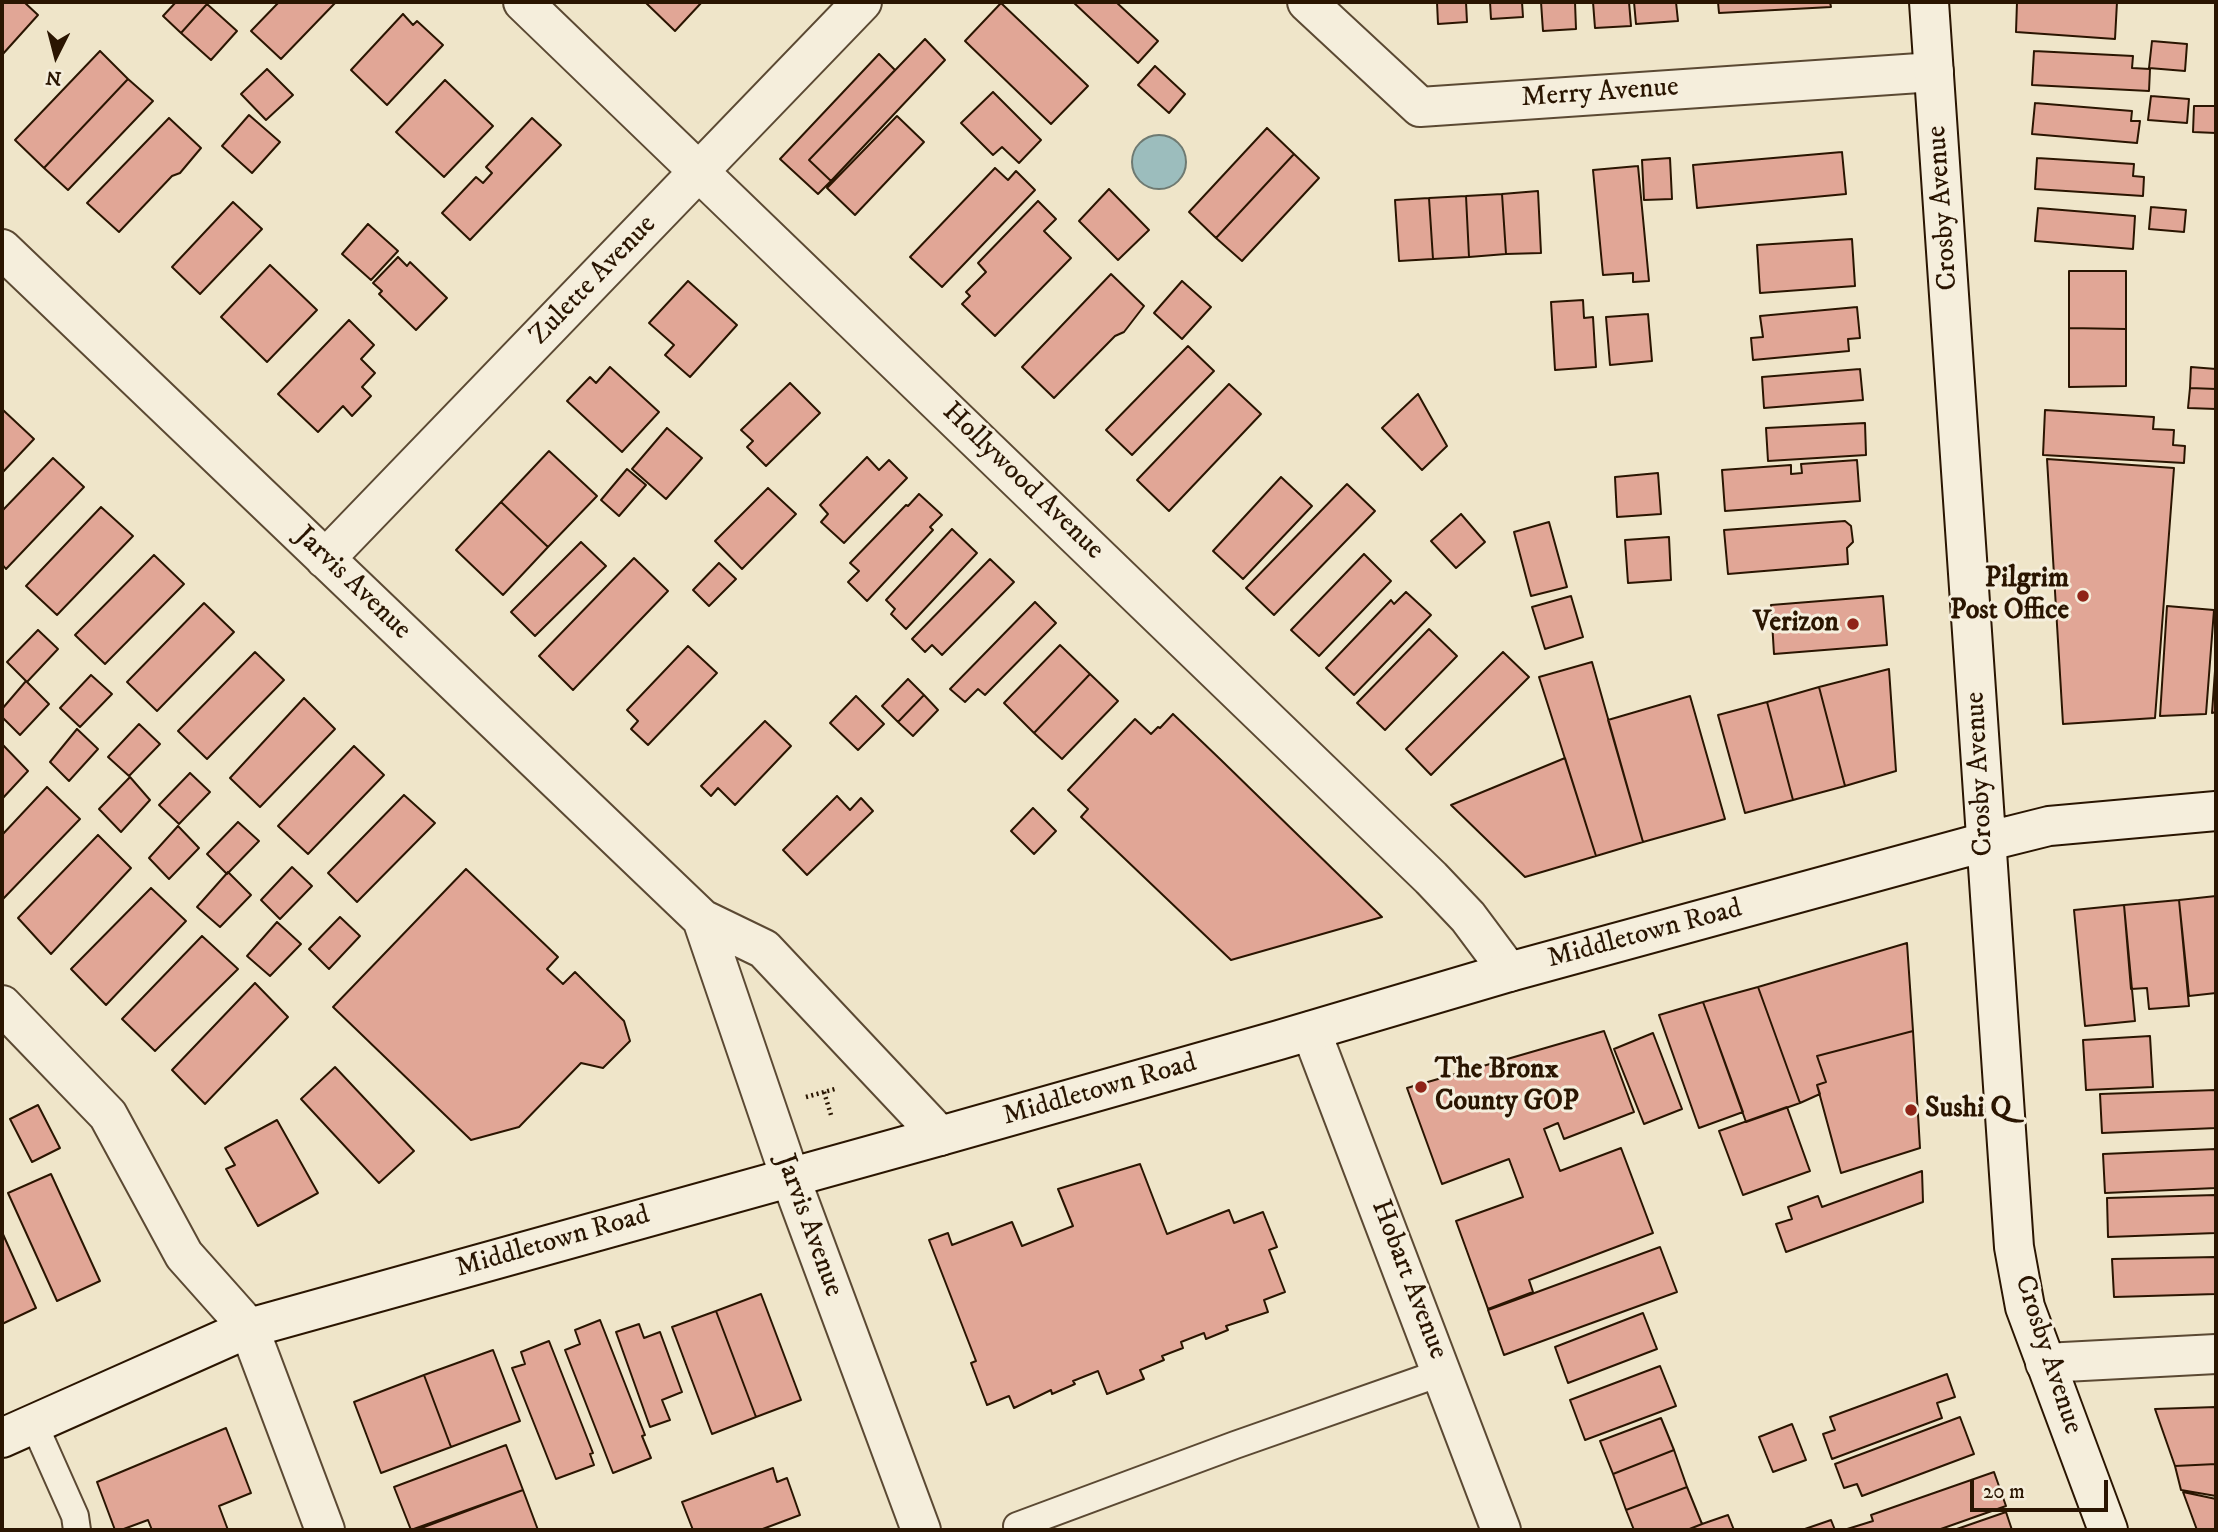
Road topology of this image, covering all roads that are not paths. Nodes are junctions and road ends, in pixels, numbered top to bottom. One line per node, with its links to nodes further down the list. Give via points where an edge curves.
1 (523, 2): 6 (street, Hollywood Avenue)
2 (862, 2): 6 (street, Zulette Avenue)
3 (1307, 2): 5 (street, Merry Avenue, via 1420,107)
4 (1929, 2): 5 (street, Crosby Avenue)
5 (1934, 72): 10 (street, Crosby Avenue)
6 (701, 171): 8 (street, Zulette Avenue); 12 (street, Hollywood Avenue, via 1431,878 1468,917)
7 (2, 249): 8 (street, Jarvis Avenue)
8 (325, 559): 11 (street, Jarvis Avenue)
9 (2216, 811): 10 (street, Middletown Road, via 2049,826)
10 (1985, 842): 12 (street, Middletown Road); 19 (street, Crosby Avenue, via 2014,1247 2025,1307)
11 (702, 919): 15 (street, Jarvis Avenue, via 764,949); 16 (street, Jarvis Avenue)
12 (1509, 972): 14 (street, Middletown Road)
13 (2, 1005): 17 (street, via 108,1115 184,1255)
14 (1311, 1031): 15 (street, Middletown Road); 20 (street, Hobart Avenue)
15 (940, 1136): 16 (street, Middletown Road)
16 (790, 1177): 17 (street, Middletown Road); 25 (street, Jarvis Avenue)
17 (249, 1328): 21 (street, Middletown Road); 24 (street)
18 (2216, 1354): 19 (street)
19 (2045, 1363): 27 (street, Crosby Avenue)
20 (1443, 1371): 22 (lane); 26 (street, Hobart Avenue)
21 (18, 1431): 23 (lane, via 75,1516)
22 (1017, 1526)
23 (77, 1530)
24 (325, 1530)
25 (921, 1530)
26 (1501, 1530)
27 (2108, 1530)

